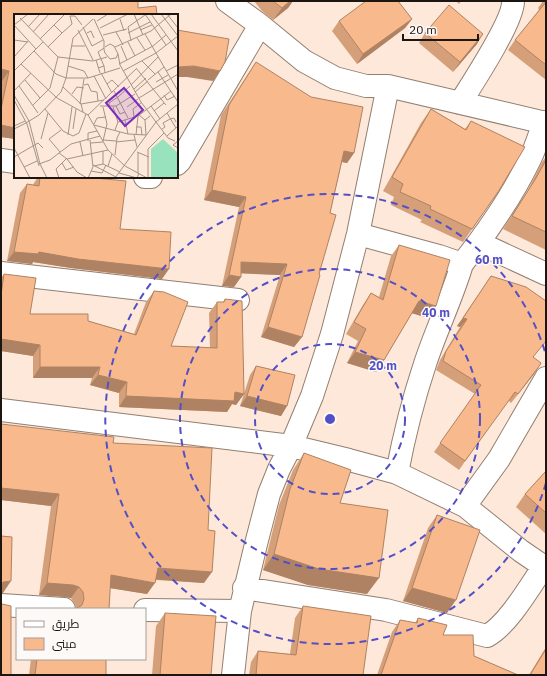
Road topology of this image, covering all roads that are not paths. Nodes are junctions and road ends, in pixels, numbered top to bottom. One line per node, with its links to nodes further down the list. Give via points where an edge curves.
1 (227, 1): 3 (street)
2 (515, 2): 5 (street, via 498,38)
3 (260, 25): 4 (street, via 304,61 335,78 366,86); 9 (street)
4 (388, 86): 5 (street); 10 (street)
5 (460, 103): 6 (street)
6 (545, 123): 11 (street, via 531,157 509,197)
7 (1, 160): 8 (street)
8 (14, 162)
9 (178, 163)
10 (358, 234): 12 (street); 18 (street, via 332,334 312,396)
11 (479, 243): 12 (street); 14 (street)
12 (462, 264): 19 (street, via 425,364 404,434)
13 (1, 273): 15 (street)
14 (546, 274)
15 (238, 300)
16 (546, 378): 20 (street, via 499,459)
17 (1, 410): 18 (street)
18 (291, 446): 19 (street); 22 (street, via 269,494)
19 (397, 473): 20 (street)
20 (465, 506): 21 (street)
21 (545, 567): 22 (street, via 508,617 487,636 386,610)
22 (244, 588): 26 (street)
23 (1, 605): 24 (street)
24 (48, 608)
25 (146, 610): 26 (street)
26 (240, 611): 27 (street)
27 (233, 675)

